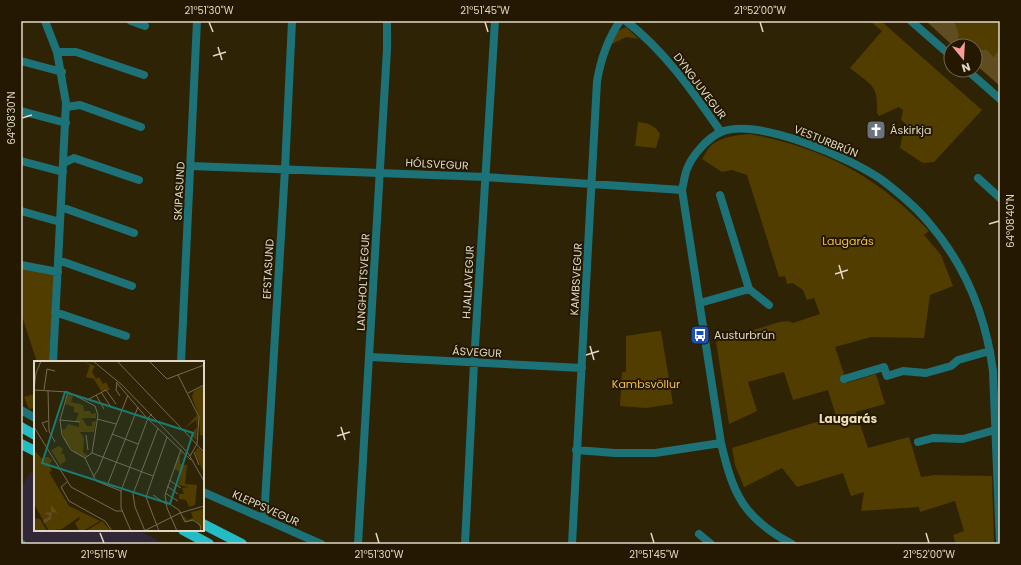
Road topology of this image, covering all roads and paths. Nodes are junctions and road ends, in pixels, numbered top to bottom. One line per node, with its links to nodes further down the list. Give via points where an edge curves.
1 (45, 21): 12 (street)
2 (131, 21): 10 (street)
3 (197, 21): 25 (street, SKIPASUND)
4 (292, 21): 26 (street, EFSTASUND)
5 (387, 21): 28 (street, LANGHOLTSVEGUR)
6 (495, 21): 29 (street, HJALLAVEGUR)
7 (620, 21): 32 (street, KAMBSVEGUR, via 600,62)
8 (626, 21): 22 (street, DYNGJUVEGUR, via 648,40 683,79)
9 (911, 21): 11 (street)
10 (145, 26)
11 (943, 49)
12 (57, 52): 14 (street); 15 (street, via 76,52)
13 (21, 61): 14 (street)
14 (62, 72): 18 (street)
15 (144, 75)
16 (976, 78): 17 (street)
17 (1000, 99)
18 (66, 108): 20 (street); 21 (street, via 80,105)
19 (21, 111): 20 (street)
20 (66, 123): 24 (street)
21 (141, 126)
22 (721, 132): 33 (street, via 693,157 686,170); 49 (street, VESTURBRÚN, via 750,128 788,138 844,159 882,180 897,192 929,223 958,267 976,300)
23 (21, 161): 27 (street)
24 (64, 163): 27 (street); 31 (street, via 74,158)
25 (191, 166): 26 (street, HÓLSVEGUR); 52 (street, SKIPASUND)
26 (285, 168): 28 (street, HÓLSVEGUR); 67 (street, EFSTASUND)
27 (63, 172): 36 (street)
28 (379, 173): 29 (street, HÓLSVEGUR); 50 (street, LANGHOLTSVEGUR)
29 (485, 177): 32 (street, HÓLSVEGUR); 53 (street, HJALLAVEGUR)
30 (978, 178): 35 (street)
31 (139, 180)
32 (592, 184): 33 (street, HÓLSVEGUR); 54 (street, KAMBSVEGUR)
33 (682, 190): 45 (street)
34 (720, 195): 44 (street)
35 (1000, 198)
36 (61, 207): 38 (street); 39 (street)
37 (21, 211): 38 (street)
38 (60, 222): 40 (street)
39 (134, 233)
40 (58, 260): 42 (street); 43 (street)
41 (21, 265): 42 (street)
42 (58, 272): 47 (street)
43 (132, 286)
44 (749, 289): 45 (street); 46 (street)
45 (700, 303): 62 (street)
46 (769, 305)
47 (56, 312): 48 (street); 51 (street)
48 (126, 336)
49 (990, 351): 55 (street, via 926,373 903,371 887,376 884,367); 59 (street, VESTURBRÚN)
50 (370, 357): 53 (street, ÁSVEGUR); 74 (street, LANGHOLTSVEGUR)
51 (53, 361)
52 (181, 361)
53 (474, 363): 54 (street, ÁSVEGUR); 75 (street, HJALLAVEGUR)
54 (582, 368): 65 (street, KAMBSVEGUR)
55 (844, 379)
56 (21, 410): 57 (street)
57 (34, 417)
58 (21, 427): 60 (main road)
59 (995, 430): 61 (street, via 963,439 933,438); 79 (street, VESTURBRÚN)
60 (34, 434)
61 (918, 442)
62 (722, 443): 65 (street, via 654,453); 78 (street, via 729,478 749,513 775,535)
63 (21, 444): 64 (main road)
64 (34, 450)
65 (576, 450): 76 (street, KAMBSVEGUR)
66 (204, 492): 67 (street, KLEPPSVEGUR)
67 (264, 519): 73 (street, KLEPPSVEGUR)
68 (204, 525): 72 (main road)
69 (185, 531): 71 (main road)
70 (699, 534): 77 (street)
71 (209, 544)
72 (242, 544)
73 (321, 544)
74 (358, 544)
75 (465, 544)
76 (572, 544)
77 (711, 544)
78 (792, 544)
79 (1000, 544)

